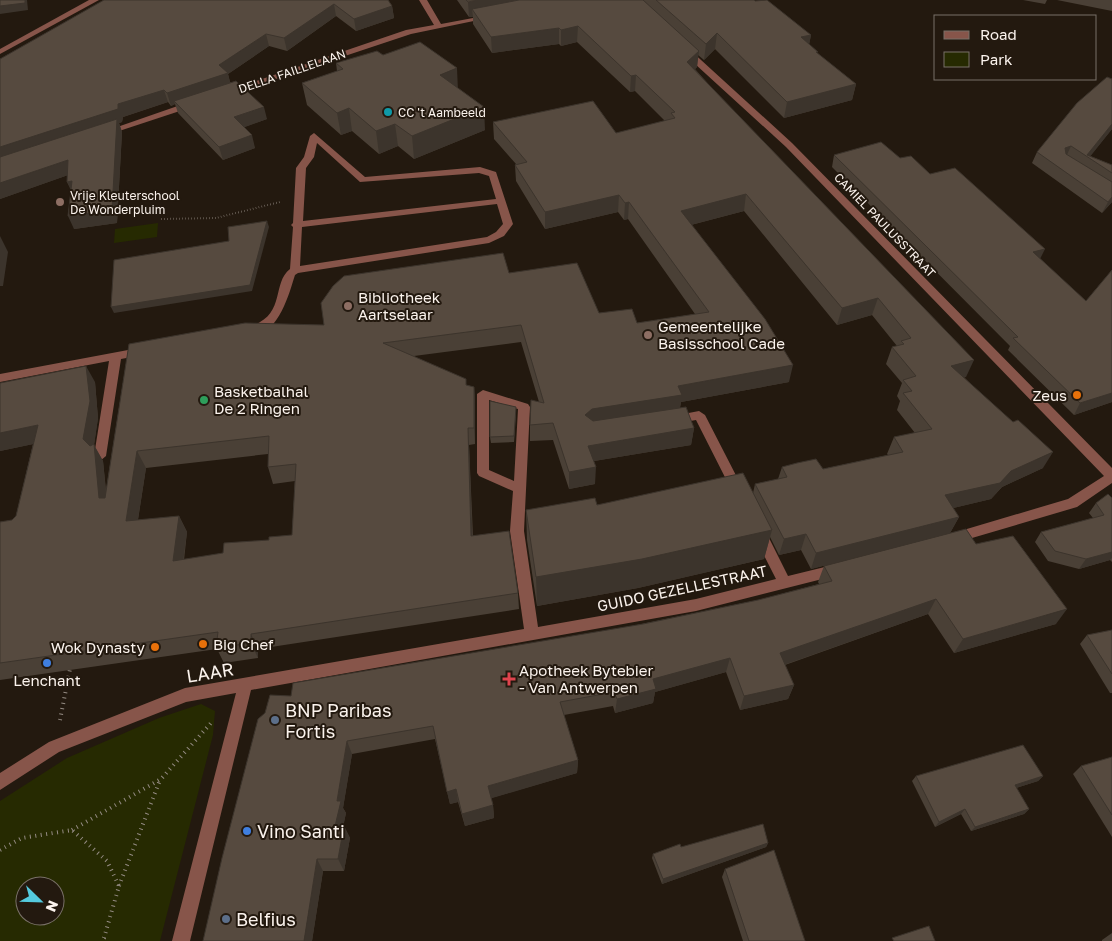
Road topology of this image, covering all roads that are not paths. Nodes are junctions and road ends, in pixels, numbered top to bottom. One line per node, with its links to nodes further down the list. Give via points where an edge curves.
1 (95, 0): 6 (street)
2 (423, 0): 4 (street)
3 (496, 16): 4 (street, DELLA FAILLELAAN)
4 (439, 26): 7 (street, DELLA FAILLELAAN, via 375,43)
5 (679, 45): 19 (street, CAMIEL PAULUSSTRAAT, via 789,145)
6 (0, 52)
7 (223, 94)
8 (205, 100): 9 (street)
9 (93, 137)
10 (502, 201): 11 (street); 11 (street, via 493,174 480,170 363,180 314,136 309,157 301,168); 12 (street, via 508,224 505,230 489,240)
11 (296, 225): 12 (street)
12 (295, 270): 13 (street, via 290,274 275,316 263,328)
13 (244, 332)
14 (158, 348): 15 (street)
15 (116, 356): 16 (street); 18 (street)
16 (0, 378)
17 (660, 422): 21 (street, via 699,415)
18 (100, 456)
19 (1112, 476): 23 (street, via 1072,503)
20 (520, 489): 20 (street, via 524,407 483,394 483,473); 26 (street, via 517,531)
21 (744, 503)
22 (754, 521): 25 (street)
23 (944, 542)
24 (852, 566): 25 (street, GUIDO GEZELLESTRAAT)
25 (785, 583): 26 (street, GUIDO GEZELLESTRAAT, via 696,605)
26 (532, 635): 27 (street, GUIDO GEZELLESTRAAT)
27 (245, 686): 28 (street, LAAR, via 185,695 54,747); 29 (street, LAAR)
28 (0, 782)
29 (181, 941)

